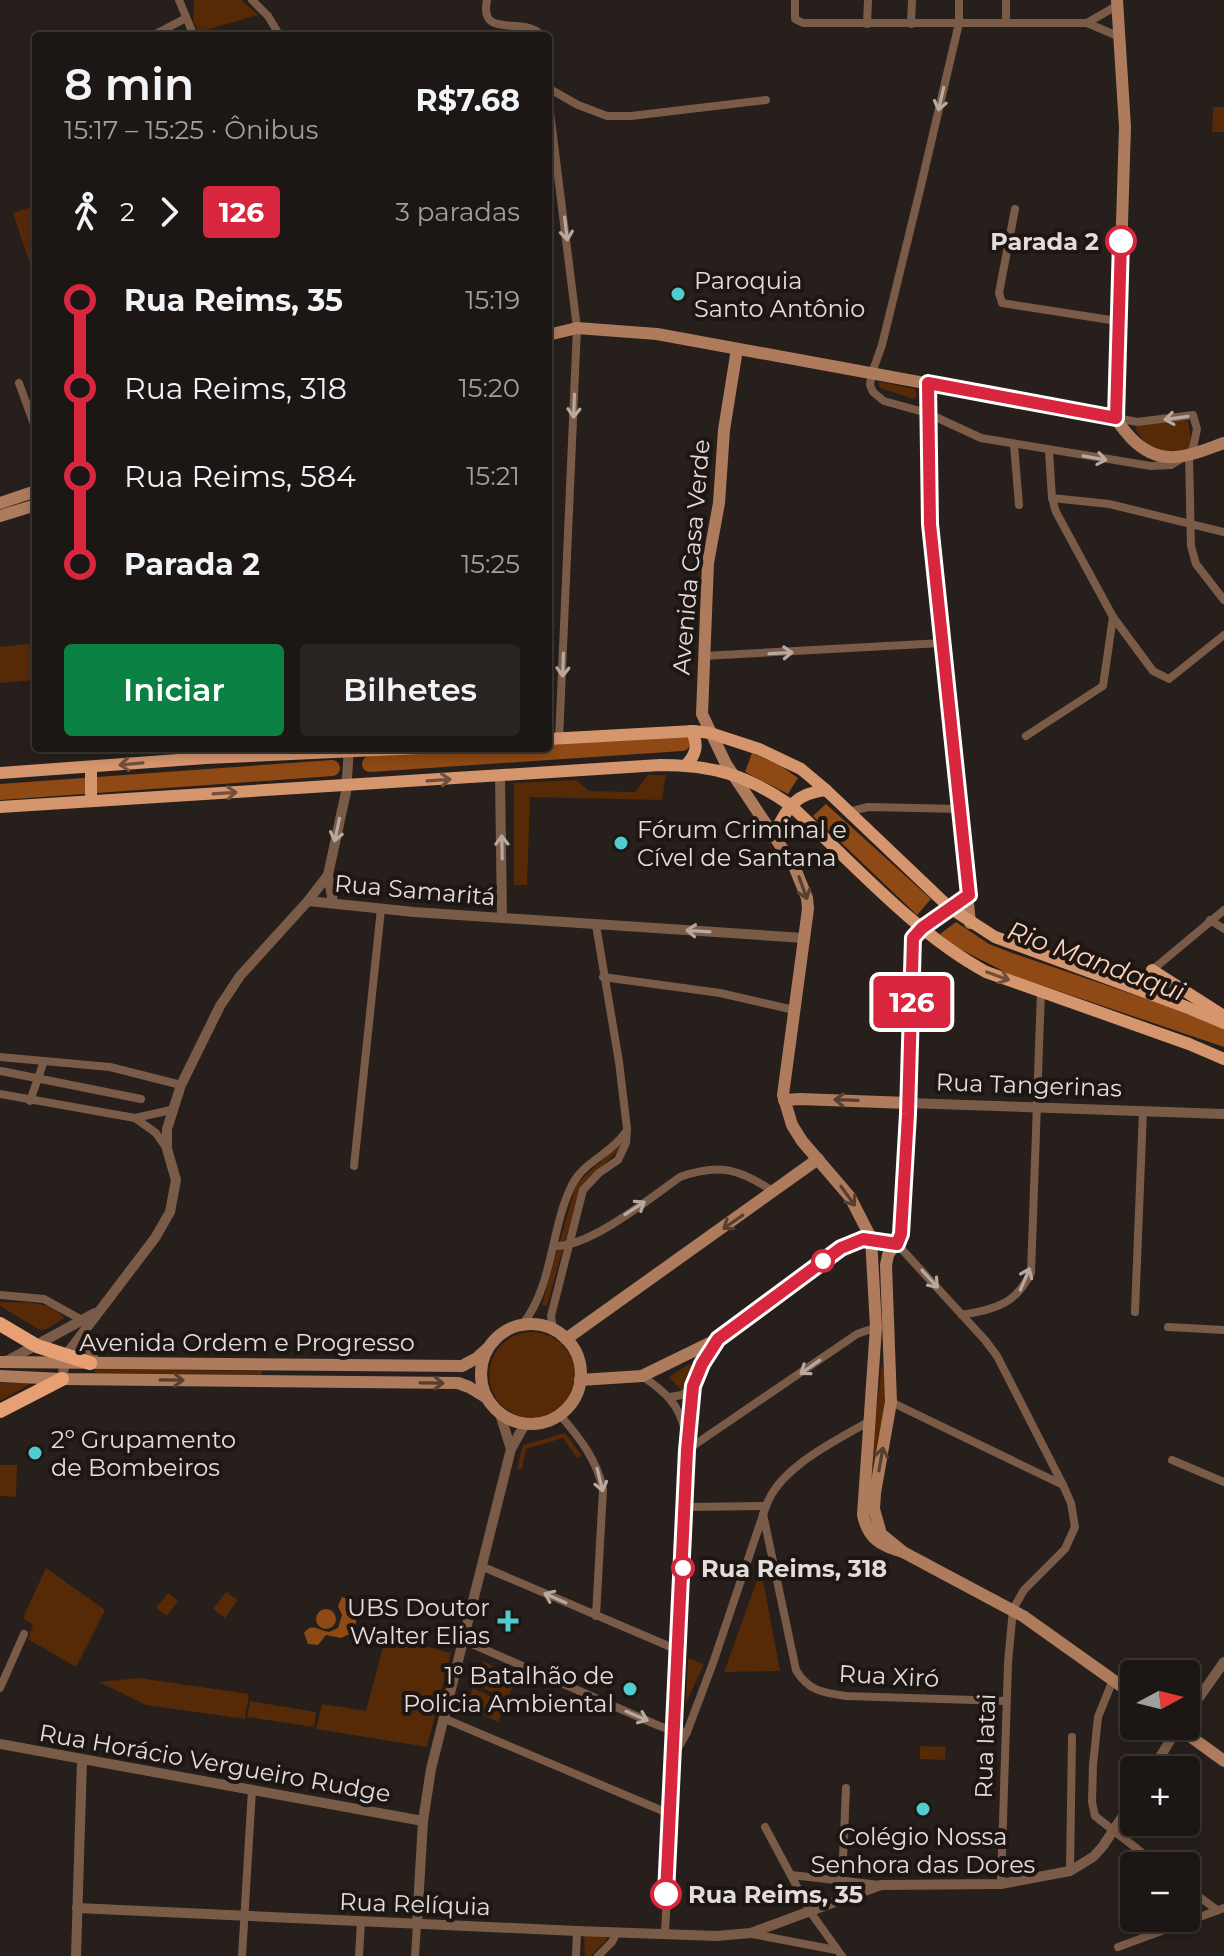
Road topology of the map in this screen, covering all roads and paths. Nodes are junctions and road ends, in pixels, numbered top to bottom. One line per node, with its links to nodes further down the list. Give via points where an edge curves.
1 (179, 0): 10 (street)
2 (252, 0): 18 (street)
3 (487, 0): 19 (street, via 491,23 527,26)
4 (795, 0): 14 (street, via 795,19 803,23)
5 (868, 0): 14 (street)
6 (912, 0): 15 (street)
7 (959, 0): 11 (street)
8 (1006, 0): 12 (street)
9 (1118, 2): 13 (street); 20 (main road)
10 (186, 18): 16 (street); 17 (street)
11 (959, 23): 12 (street); 15 (street); 29 (street, one-way to 29)
12 (1006, 23): 13 (street)
13 (1087, 23): 20 (street)
14 (867, 24): 15 (street)
15 (911, 24)
16 (160, 32)
17 (192, 32)
18 (278, 32)
19 (535, 32)
20 (1121, 37): 25 (main road, via 1125,127)
21 (552, 90): 22 (street, via 607,116)
22 (766, 100)
23 (552, 128): 26 (street, one-way to 26)
24 (1015, 209): 25 (street, via 999,293 1002,303)
25 (1117, 321): 33 (main road)
26 (577, 328): 27 (main road); 28 (main road, via 657,334); 55 (street, one-way to 55)
27 (552, 334)
28 (737, 349): 29 (main road); 51 (main road, Avenida Casa Verde, via 708,563)
29 (872, 373): 31 (main road); 32 (street, via 876,397)
30 (19, 383): 34 (street)
31 (928, 383): 32 (main road); 33 (main road)
32 (927, 413): 36 (street, via 981,438); 50 (main road, via 930,524)
33 (1116, 418): 38 (main road, via 1149,453 1168,458); 38 (street, one-way to 33, via 1197,429 1193,415 1137,422)
34 (32, 419)
35 (1224, 443): 38 (main road)
36 (1014, 445): 37 (street); 42 (street)
37 (1049, 451): 38 (street, one-way to 38, via 1151,466 1171,465); 40 (street)
38 (1189, 454): 45 (street)
39 (32, 492): 41 (main road)
40 (1052, 498): 45 (street); 48 (street)
41 (0, 503)
42 (1019, 505)
43 (32, 506): 44 (main road)
44 (0, 516)
45 (1189, 522): 46 (street); 47 (street, via 1196,564)
46 (1224, 532)
47 (1224, 600)
48 (1113, 617): 49 (street, via 1153,671 1169,679); 54 (street, via 1103,686)
49 (1224, 635)
50 (942, 643): 51 (street, one-way to 50); 68 (main road)
51 (703, 656): 53 (main road, Avenida Casa Verde, via 702,714)
52 (691, 731): 53 (main road); 55 (main road); 58 (main road, via 695,750)
53 (710, 733): 61 (main road, Avenida Casa Verde); 64 (main road, via 787,762)
54 (1026, 736)
55 (554, 739)
56 (313, 752): 59 (main road, one-way to 59)
57 (349, 752): 63 (street)
58 (686, 765): 61 (main road); 62 (main road)
59 (91, 767): 60 (main road); 65 (main road)
60 (0, 773)
61 (734, 774): 66 (main road); 70 (main road, Avenida Casa Verde)
62 (500, 776): 63 (main road, one-way to 62); 78 (street, one-way to 62)
63 (346, 785): 65 (main road, one-way to 63); 71 (street, one-way to 71)
64 (826, 790): 66 (main road); 69 (main road)
65 (91, 801): 67 (main road)
66 (790, 805): 70 (main road); 82 (main road)
67 (0, 807)
68 (959, 809): 69 (street, via 868,807); 72 (main road)
69 (848, 812): 75 (main road)
70 (773, 836): 84 (main road, Avenida Casa Verde, one-way to 84, via 807,898)
71 (328, 875): 73 (street); 74 (street)
72 (969, 895): 75 (main road); 80 (main road)
73 (308, 901): 74 (street, Rua Samaritá); 97 (street, Rua Samaritá, via 240,976)
74 (333, 902): 76 (street, Rua Samaritá)
75 (950, 908): 80 (main road); 82 (main road)
76 (381, 909): 78 (street, Rua Samaritá); 111 (street)
77 (1224, 910): 79 (street)
78 (502, 918): 81 (street, Rua Samaritá)
79 (1210, 920): 83 (street); 85 (street)
80 (970, 923): 87 (main road)
81 (596, 925): 84 (street, Rua Samaritá, one-way to 81); 86 (street)
82 (922, 928): 88 (main road, one-way to 88, via 986,972); 102 (main road, Avenida Casa Verde, via 913,938)
83 (1224, 929)
84 (804, 938): 89 (main road, Avenida Casa Verde)
85 (1152, 970): 87 (street); 90 (main road)
86 (603, 977): 89 (street, via 720,993); 108 (street)
87 (1132, 987): 91 (main road)
88 (1041, 991): 93 (main road); 103 (street)
89 (794, 1010): 100 (main road, Avenida Casa Verde)
90 (1224, 1016)
91 (1224, 1023)
92 (0, 1057): 94 (street)
93 (1224, 1059)
94 (44, 1061): 96 (street); 97 (street, via 110,1067)
95 (1, 1071): 96 (street)
96 (37, 1080): 99 (street); 101 (street)
97 (181, 1085): 104 (street, Rua Samaritá)
98 (0, 1094): 101 (street)
99 (141, 1099)
100 (784, 1100): 102 (main road, Rua Tangerinas, one-way to 100); 110 (main road, Avenida Casa Verde, via 792,1125)
101 (30, 1101): 107 (street)
102 (908, 1103): 103 (street, Rua Tangerinas); 114 (main road, Avenida Casa Verde)
103 (1036, 1108): 105 (street, Rua Tangerinas); 121 (street, one-way to 103, via 1007,1303 1031,1273)
104 (171, 1110): 107 (street); 109 (street, Rua Samaritá)
105 (1143, 1111): 106 (street, Rua Tangerinas); 120 (street)
106 (1224, 1114)
107 (135, 1118): 109 (street)
108 (627, 1129): 115 (street, via 573,1182); 116 (street, via 622,1155 583,1190)
109 (167, 1149): 119 (street, Rua Samaritá, via 176,1180 170,1212)
110 (818, 1159): 112 (main road); 113 (main road, Avenida Casa Verde, one-way to 113, via 850,1197)
111 (354, 1166)
112 (775, 1193): 116 (street, one-way to 112, via 697,1171 738,1171); 131 (main road, one-way to 131)
113 (871, 1238): 114 (main road); 125 (main road, Avenida Casa Verde); 132 (main road, via 841,1248)
114 (897, 1244): 121 (street, one-way to 121); 125 (main road, Avenida Casa Verde, via 886,1265)
115 (554, 1246): 116 (street); 124 (street, via 541,1290)
116 (568, 1247): 128 (street, via 551,1316)
117 (0, 1295): 118 (street, via 44,1299)
118 (64, 1309): 122 (street); 126 (street)
119 (100, 1310): 122 (street, Rua Samaritá); 130 (street, Rua Samaritá)
120 (1135, 1312)
121 (962, 1315): 155 (street, via 997,1356)
122 (82, 1320): 126 (street, Rua Samaritá)
123 (0, 1324): 133 (highway)
124 (522, 1325): 128 (main road); 134 (main road, via 502,1333)
125 (881, 1326): 145 (main road, Avenida Casa Verde); 149 (main road, Avenida Casa Verde); 151 (street, one-way to 151, via 857,1334)
126 (70, 1327): 133 (street, Rua Samaritá)
127 (1168, 1327): 129 (street)
128 (553, 1329): 131 (main road)
129 (1224, 1330)
130 (83, 1333): 135 (street, Rua Samaritá); 137 (street)
131 (566, 1339): 141 (main road, via 577,1354)
132 (718, 1339): 139 (main road); 142 (street)
133 (37, 1346): 135 (highway); 136 (street, Rua Samaritá)
134 (488, 1348): 137 (main road, Avenida Ordem e Progresso, via 462,1366); 144 (main road, via 481,1373)
135 (64, 1359): 136 (main road, Avenida Ordem e Progresso); 137 (highway); 140 (street)
136 (2, 1362)
137 (93, 1362)
138 (0, 1376): 140 (main road, Avenida Ordem e Progresso)
139 (642, 1376): 141 (main road); 143 (street)
140 (62, 1379): 144 (main road, Avenida Ordem e Progresso, one-way to 144, via 458,1383); 146 (highway)
141 (580, 1380): 148 (main road)
142 (693, 1386): 143 (street); 151 (street)
143 (670, 1397): 151 (street, via 681,1415)
144 (487, 1398): 147 (main road)
145 (891, 1402): 155 (street); 158 (main road, Avenida Casa Verde, one-way to 145, via 881,1534 874,1509)
146 (0, 1411)
147 (500, 1414): 150 (main road); 152 (street)
148 (560, 1415): 150 (main road); 161 (street, one-way to 161, via 588,1452 603,1489)
149 (868, 1422): 157 (street, via 788,1473); 158 (main road, Avenida Casa Verde, via 866,1527 878,1543)
150 (525, 1424): 152 (street)
151 (687, 1447): 156 (street)
152 (511, 1449): 159 (street)
153 (1172, 1460): 154 (street)
154 (1224, 1482)
155 (1063, 1485): 160 (street, via 1074,1516 1071,1538)
156 (686, 1507): 157 (street); 164 (street)
157 (764, 1510): 170 (street, Rua Xiró, via 796,1670 810,1688 846,1696); 173 (street)
158 (903, 1552): 160 (main road, Avenida Casa Verde)
159 (481, 1566): 161 (street, one-way to 159); 163 (street)
160 (1013, 1609): 166 (main road, Avenida Casa Verde); 170 (street, Rua Iatai)
161 (596, 1616): 164 (street)
162 (24, 1634): 168 (street)
163 (463, 1640): 171 (street); 172 (street, one-way to 172)
164 (678, 1650): 172 (street)
165 (1224, 1662): 169 (street)
166 (1113, 1680): 167 (main road, Avenida Casa Verde); 186 (street, via 1098,1717 1092,1802 1095,1816)
167 (1120, 1685)
168 (0, 1688)
169 (1200, 1696)
170 (1006, 1701): 191 (street, Rua Iatai)
171 (443, 1718): 182 (street); 183 (street)
172 (673, 1731): 173 (street); 177 (street)
173 (687, 1732): 177 (street)
174 (1072, 1737): 188 (street)
175 (1196, 1740): 179 (main road)
176 (0, 1744): 178 (street, Rua Horácio Vergueiro Rudge)
177 (674, 1755): 182 (street)
178 (82, 1760): 181 (street, Rua Horácio Vergueiro Rudge); 194 (street)
179 (1224, 1761)
180 (846, 1788): 190 (street)
181 (252, 1790): 183 (street, Rua Horácio Vergueiro Rudge); 197 (street)
182 (670, 1814): 202 (street)
183 (423, 1821): 199 (street)
184 (1120, 1822): 186 (street, Rua Relíquia)
185 (765, 1827): 189 (street)
186 (1114, 1832): 187 (street); 188 (street, Rua Relíquia, via 1093,1857)
187 (1140, 1852)
188 (1070, 1871): 191 (street, Rua Relíquia)
189 (791, 1875): 190 (street); 196 (street)
190 (842, 1881): 192 (street)
191 (1001, 1884): 192 (street, Rua Relíquia)
192 (881, 1885): 196 (street, Rua Relíquia)
193 (1200, 1896): 195 (street)
194 (77, 1908): 197 (street, Rua Relíquia); 206 (street)
195 (1221, 1909): 204 (street)
196 (811, 1913): 203 (street, Rua Relíquia); 205 (street)
197 (244, 1916): 198 (street, Rua Relíquia); 207 (street)
198 (361, 1922): 199 (street, Rua Relíquia); 208 (street)
199 (417, 1924): 200 (street, Rua Relíquia); 209 (street)
200 (577, 1931): 201 (street, Rua Relíquia); 210 (street)
201 (617, 1932): 202 (street, Rua Relíquia); 211 (street)
202 (665, 1933): 203 (street, Rua Relíquia)
203 (751, 1933): 205 (street, Rua Relíquia)
204 (1118, 1947)
205 (839, 1953)
206 (76, 1956)
207 (242, 1956)
208 (359, 1956)
209 (415, 1956)
210 (576, 1956)
211 (598, 1956)

